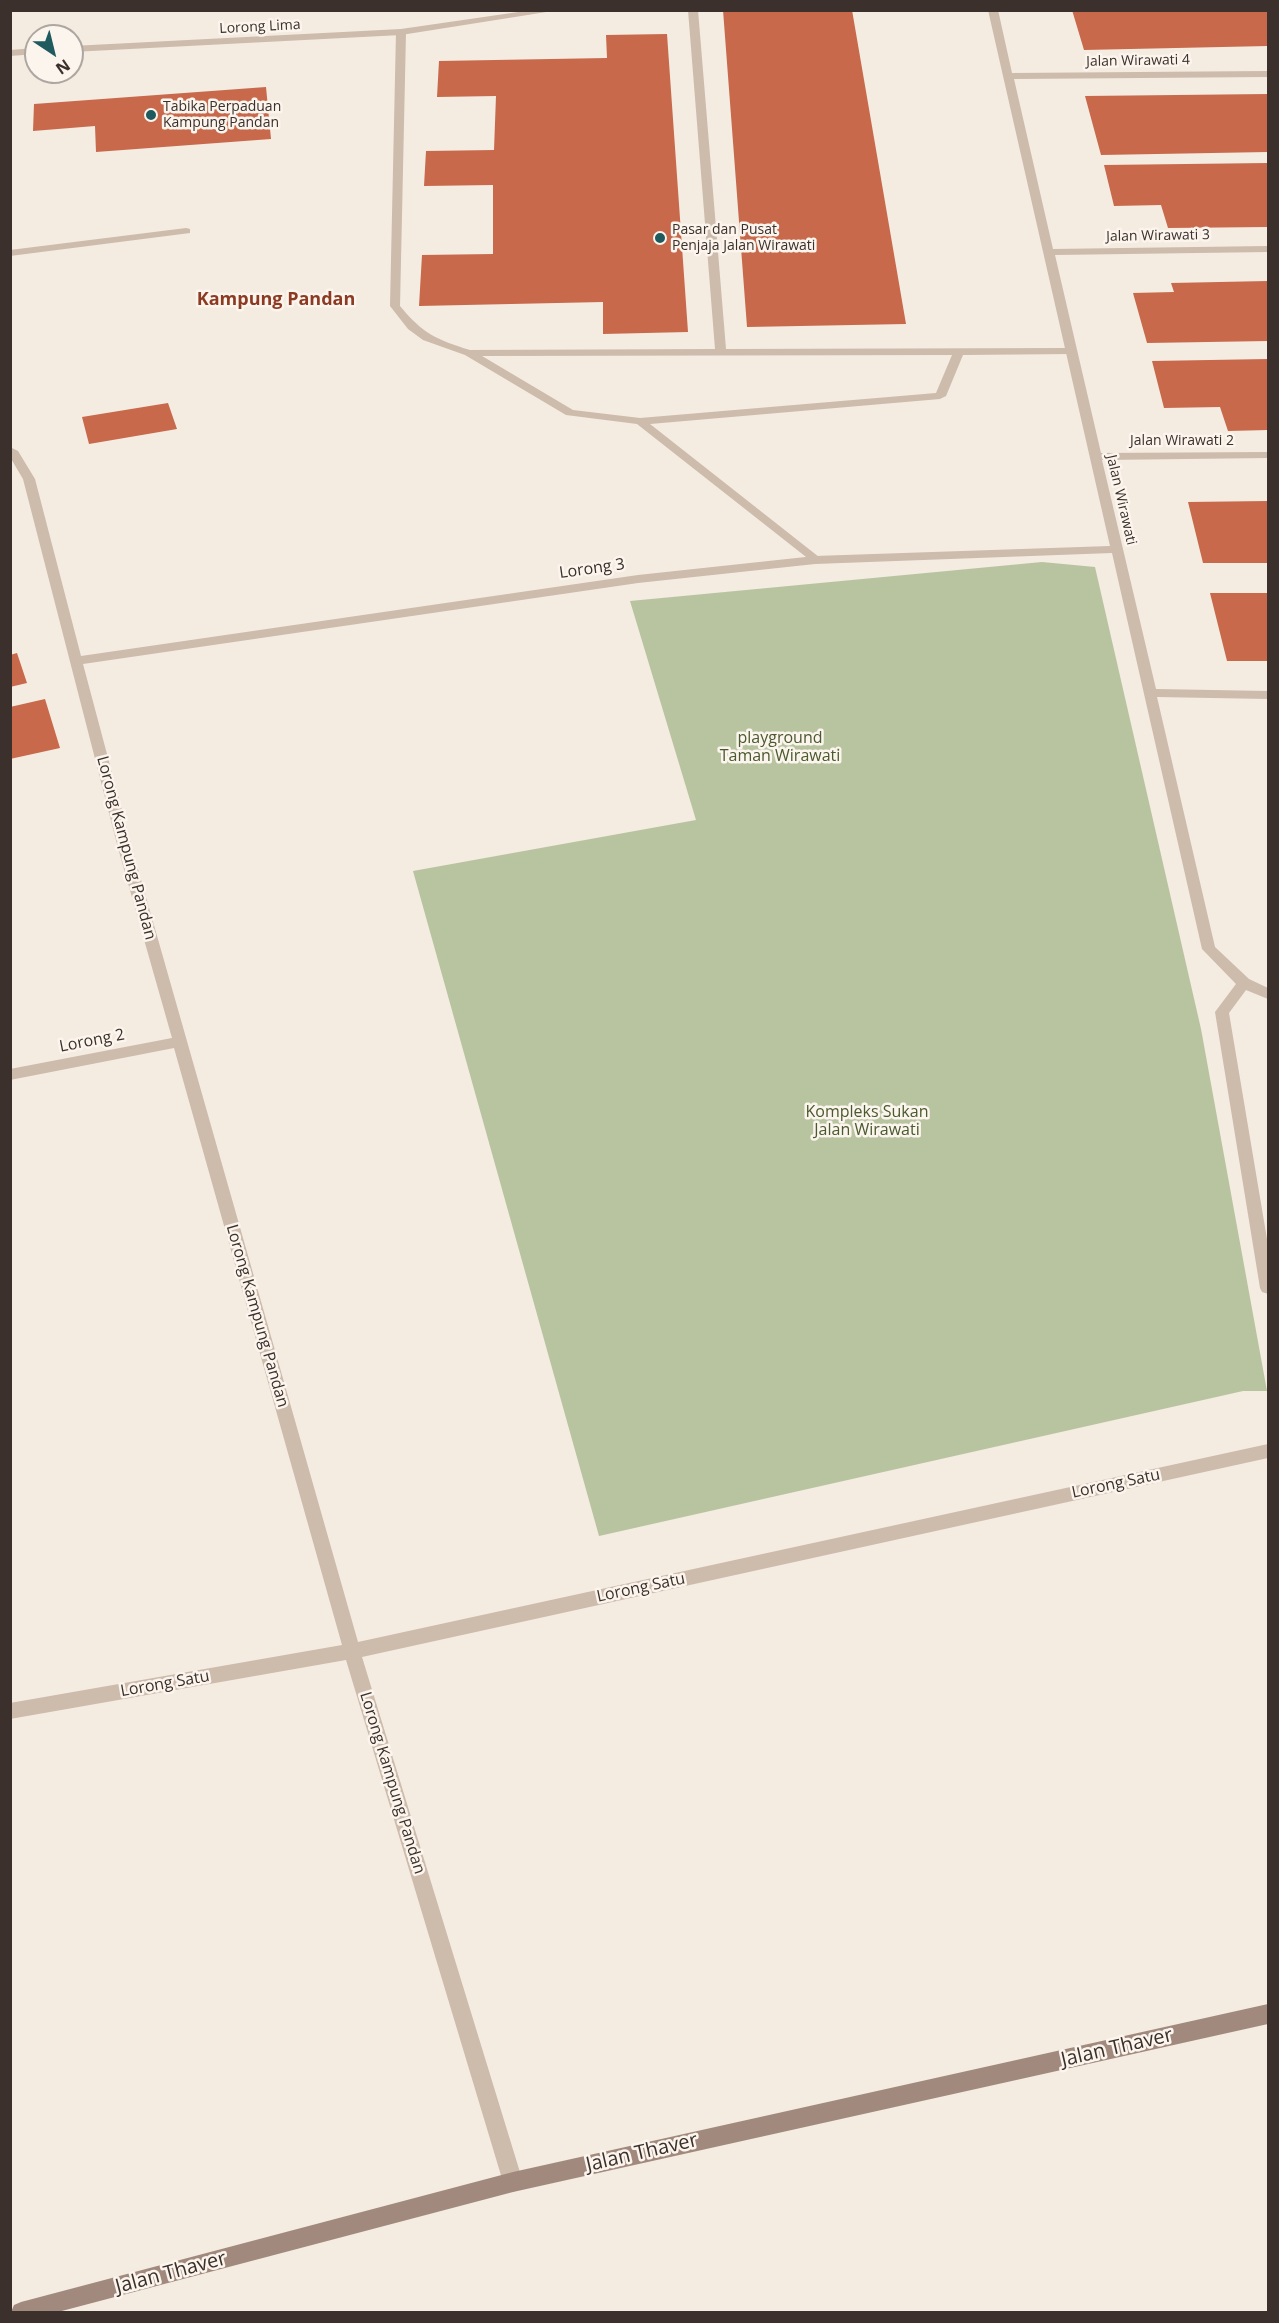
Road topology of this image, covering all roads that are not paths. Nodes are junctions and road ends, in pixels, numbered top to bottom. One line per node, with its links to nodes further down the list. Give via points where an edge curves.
1 (555, 10): 4 (street, Lorong Lima)
2 (693, 10): 13 (street)
3 (993, 10): 7 (street, Jalan Wirawati)
4 (401, 32): 5 (street, Lorong Lima); 15 (street, via 395,306 410,327 428,341)
5 (84, 48)
6 (1269, 74): 7 (street, Jalan Wirawati 4)
7 (1008, 76): 10 (street, Jalan Wirawati)
8 (186, 231): 11 (street)
9 (1269, 249): 10 (street, Jalan Wirawati 3)
10 (1048, 252): 12 (street, Jalan Wirawati)
11 (10, 253)
12 (1071, 351): 14 (street); 19 (street, Jalan Wirawati)
13 (721, 352): 14 (street); 15 (street)
14 (959, 352): 16 (street, via 940,396)
15 (469, 353): 16 (street, via 570,413)
16 (640, 421): 21 (street)
17 (10, 450): 22 (street, Lorong Kampung Pandan, via 29,479)
18 (1269, 455): 19 (street, Jalan Wirawati 2)
19 (1095, 457): 20 (street, Jalan Wirawati)
20 (1117, 549): 21 (street, Lorong 3); 23 (street, Jalan Wirawati)
21 (815, 560): 22 (street, Lorong 3, via 477,601)
22 (76, 661): 27 (street, Lorong Kampung Pandan)
23 (1150, 693): 24 (street); 25 (street, Jalan Wirawati, via 1209,949)
24 (1269, 695)
25 (1244, 983): 26 (street); 29 (street, via 1222,1012)
26 (1269, 994)
27 (180, 1042): 28 (street, Lorong 2); 31 (street, Lorong Kampung Pandan)
28 (10, 1075)
29 (1269, 1288)
30 (1269, 1451): 31 (street, Lorong Satu)
31 (352, 1651): 32 (street, Lorong Satu); 34 (street, Lorong Kampung Pandan)
32 (10, 1711)
33 (1269, 2014): 34 (street, Jalan Thaver)
34 (513, 2182): 35 (street, Jalan Thaver)
35 (21, 2313)

